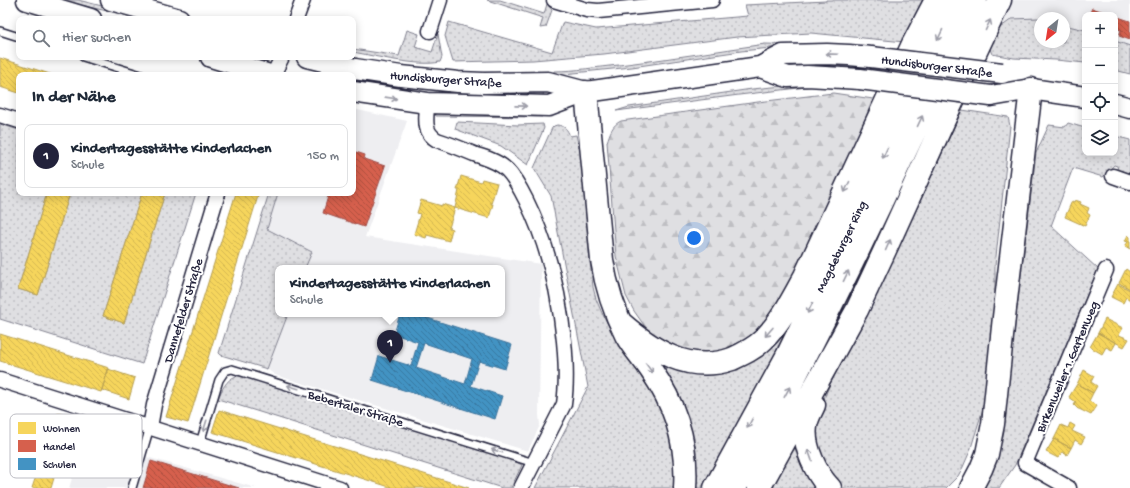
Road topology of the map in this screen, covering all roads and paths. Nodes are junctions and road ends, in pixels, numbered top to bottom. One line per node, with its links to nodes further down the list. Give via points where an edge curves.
1 (27, 0): 11 (main road)
2 (111, 0): 12 (main road)
3 (303, 0): 13 (street)
4 (440, 0): 15 (street)
5 (554, 0): 6 (street, via 598,11)
6 (712, 0)
7 (936, 0): 38 (highway, one-way to 38, via 805,276 771,331 750,350 729,360 710,364 682,361 665,354)
8 (957, 0): 53 (highway, Magdeburger Ring, one-way to 53, via 790,349)
9 (976, 0): 54 (highway, Magdeburger Ring, one-way to 9, via 801,366 864,239)
10 (1000, 0): 39 (highway, one-way to 10, via 876,270)
11 (81, 16)
12 (168, 16)
13 (297, 16)
14 (0, 31): 16 (lane)
15 (430, 31)
16 (16, 36)
17 (93, 60): 22 (lane)
18 (221, 60): 23 (main road)
19 (280, 60): 24 (street)
20 (319, 60): 27 (main road, Hundisburger Straße, via 355,69 409,77 477,83 548,82)
21 (760, 67): 25 (main road, Hundisburger Straße, bridge, via 788,77 860,79 991,96); 25 (main road, Hundisburger Straße, one-way to 21, bridge, via 1002,73 871,57 783,55); 27 (main road, Hundisburger Straße)
22 (131, 72)
23 (260, 72)
24 (274, 72)
25 (1031, 89): 28 (main road); 41 (highway)
26 (356, 92): 29 (main road, Hundisburger Straße, one-way to 29)
27 (586, 92): 29 (main road, Hundisburger Straße, one-way to 27, via 549,106); 38 (highway, via 603,266 609,293)
28 (1082, 97)
29 (427, 103): 47 (street, Hundisburger Straße, via 427,126 432,136 495,162 510,172 530,208 548,258 560,312 566,392 564,404)
30 (1118, 105): 31 (main road)
31 (1130, 108)
32 (0, 114): 33 (street)
33 (16, 120)
34 (1113, 176): 35 (street)
35 (1130, 182)
36 (217, 196): 44 (street, Dannefelder Straße, via 154,405)
37 (1106, 270): 59 (street, Birkenweiler 1.Gartenweg, via 1025,463)
38 (621, 323): 52 (highway, one-way to 52, via 630,342 651,369 673,411 685,452)
39 (826, 367): 55 (highway); 56 (highway, one-way to 39, via 812,460 806,432 810,415 823,386)
40 (0, 380): 42 (street)
41 (994, 410): 57 (highway, via 972,466); 58 (highway, via 987,454)
42 (109, 414)
43 (142, 424): 44 (street)
44 (150, 427): 45 (street); 46 (lane)
45 (200, 443): 47 (lane, Bebertaler Straße, one-way to 45, via 232,369 224,372 219,380); 50 (street)
46 (142, 454)
47 (534, 463): 51 (street)
48 (135, 478): 49 (lane)
49 (132, 488)
50 (340, 488)
51 (521, 488)
52 (685, 488)
53 (715, 488)
54 (735, 488)
55 (759, 488)
56 (830, 488)
57 (957, 488)
58 (971, 488)
59 (1069, 488)

